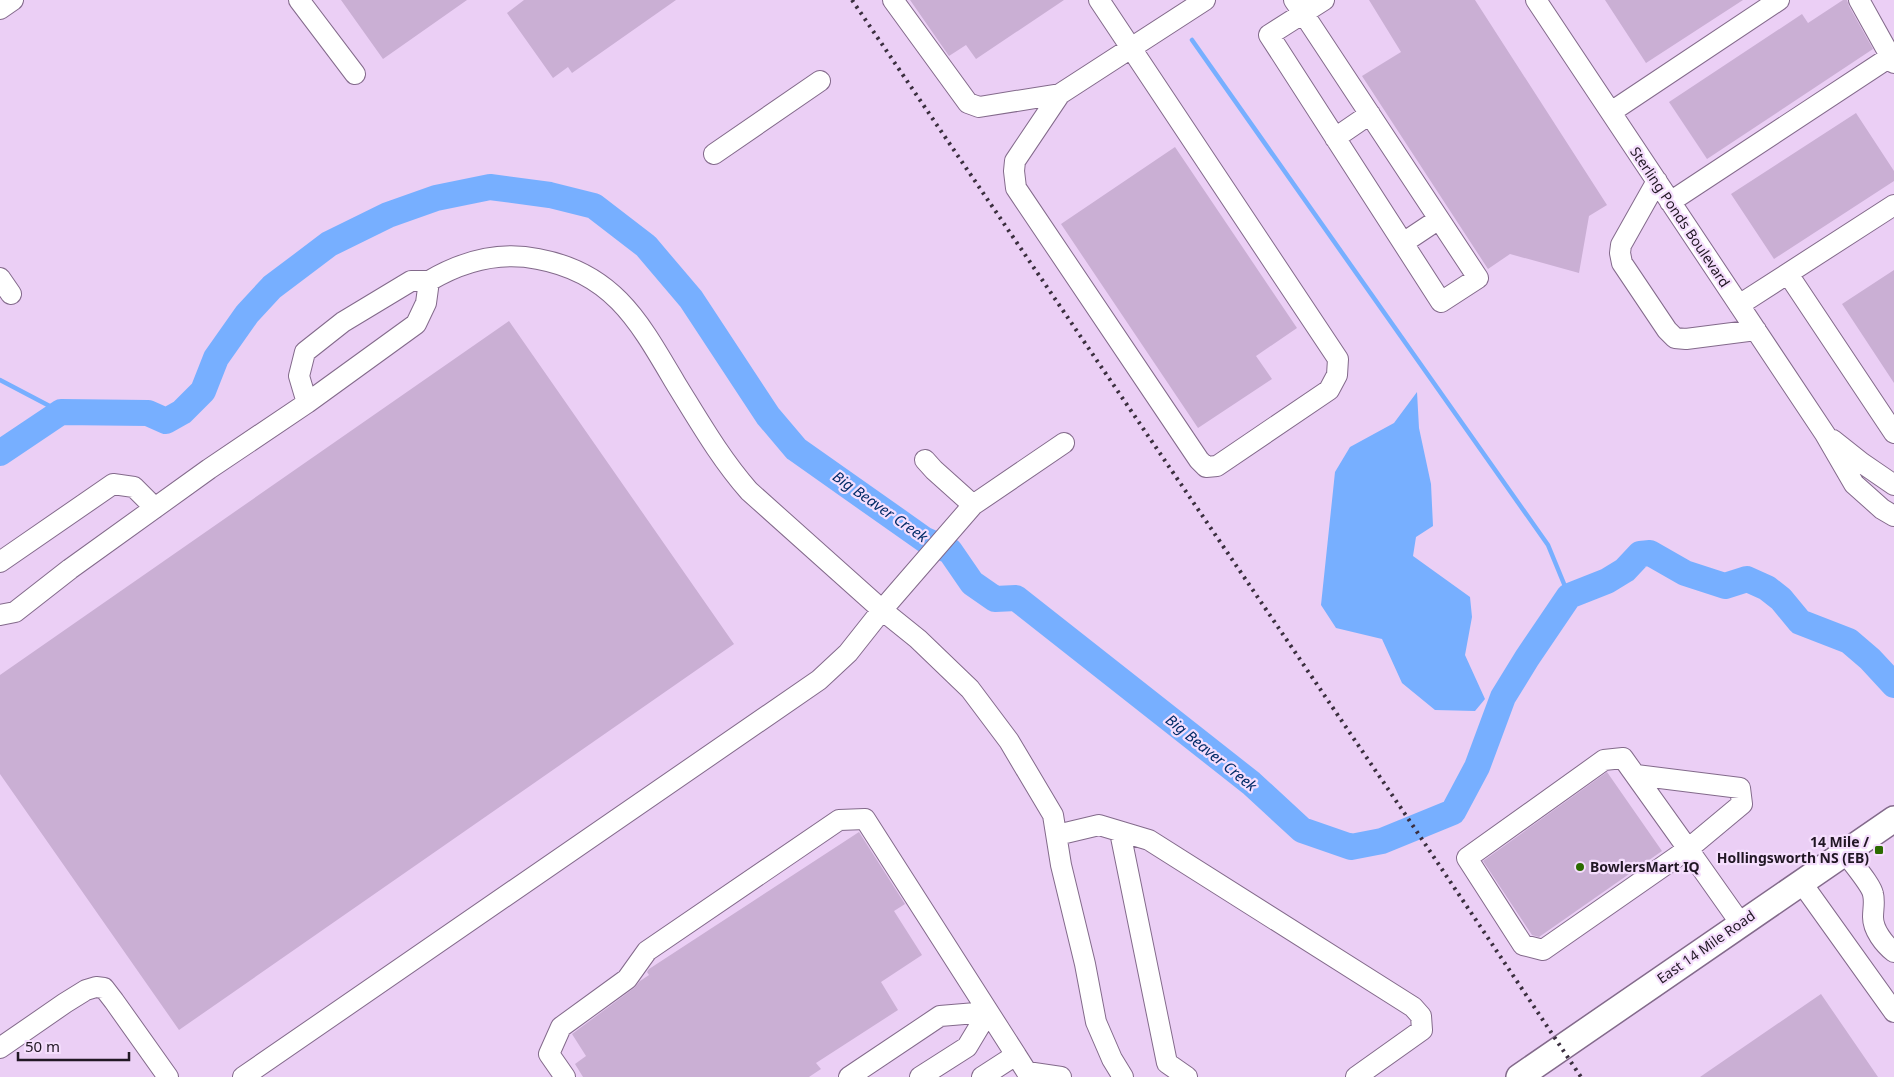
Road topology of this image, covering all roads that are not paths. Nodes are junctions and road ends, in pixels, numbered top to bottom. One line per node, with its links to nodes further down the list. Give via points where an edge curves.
1 (13, 0): 11 (street)
2 (299, 0): 14 (street)
3 (893, 0): 16 (street, via 968,102 979,107)
4 (1099, 0): 12 (street)
5 (1205, 0): 12 (street)
6 (1324, 0): 10 (street)
7 (1779, 0): 17 (street)
8 (1859, 0): 13 (street)
9 (1540, 2): 17 (street, Sterling Ponds Boulevard)
10 (1299, 6): 18 (street); 19 (street, via 1269,35)
11 (0, 10)
12 (1131, 48): 16 (street); 16 (street, via 1338,359 1337,375 1329,390 1217,466 1206,467 1199,460 1016,188 1016,161)
13 (1892, 60): 22 (street)
14 (356, 74)
15 (820, 81): 20 (street)
16 (1060, 94)
17 (1610, 112): 21 (street, Sterling Ponds Boulevard)
18 (1370, 114): 19 (street); 24 (street)
19 (1335, 138): 25 (street)
20 (714, 154)
21 (1656, 181): 22 (street, Sterling Ponds Boulevard); 29 (street, via 1621,245 1620,254 1622,262 1662,322 1675,338 1686,339)
22 (1670, 202): 28 (street, Sterling Ponds Boulevard)
23 (1894, 205): 26 (street)
24 (1439, 219): 25 (street); 25 (street, via 1478,278 1441,302)
25 (1403, 243)
26 (1788, 274): 28 (street); 31 (street)
27 (429, 281): 30 (street, via 426,303 416,324); 30 (street, via 411,281 343,322 305,352 299,376); 40 (street, via 447,270 474,261 528,257 570,268 612,293 642,327 709,439 736,476 766,508)
28 (1739, 305): 29 (street, Sterling Ponds Boulevard)
29 (1756, 330): 32 (street, Sterling Ponds Boulevard)
30 (307, 403): 37 (street)
31 (1894, 433)
32 (1825, 434): 35 (street, Sterling Ponds Boulevard); 38 (street, Sterling Ponds Boulevard, via 1854,484)
33 (1064, 443): 36 (street)
34 (925, 460): 36 (street)
35 (1894, 485)
36 (973, 505): 40 (street)
37 (155, 508): 39 (street, via 134,487 113,484); 41 (street, via 15,612)
38 (1894, 516)
39 (0, 562)
40 (882, 610): 45 (street, via 918,638 970,689 1009,741 1053,815); 56 (street, via 848,653 819,680)
41 (0, 616)
42 (1636, 775): 46 (street); 46 (street, via 1740,788 1742,804); 46 (street, via 1624,758 1604,760 1467,858 1523,945 1543,950)
43 (1894, 818): 47 (main road, East 14 Mile Road)
44 (1120, 832): 45 (street, via 1099,826); 63 (street, via 1167,1063); 64 (street, via 1149,840 1413,1007 1422,1016 1422,1030)
45 (1056, 835): 62 (street, via 1096,1022)
46 (1688, 849): 49 (street)
47 (1845, 852): 48 (main road, East 14 Mile Road); 50 (street, via 1873,892 1876,931)
48 (1801, 882): 49 (main road, East 14 Mile Road); 52 (street)
49 (1741, 924): 65 (main road, East 14 Mile Road)
50 (1894, 952)
51 (988, 1012): 54 (street); 57 (street, via 865,819 839,820 647,951 627,979 560,1027 549,1054); 58 (street, via 940,1016); 59 (street, via 967,1047)
52 (1894, 1012)
53 (0, 1048): 55 (street, via 79,994 96,987 104,988)
54 (1024, 1068): 60 (street); 61 (street)
55 (168, 1077)
56 (243, 1077)
57 (564, 1077)
58 (848, 1077)
59 (920, 1077)
60 (982, 1077)
61 (1061, 1077)
62 (1123, 1077)
63 (1187, 1077)
64 (1356, 1077)
65 (1519, 1077)

